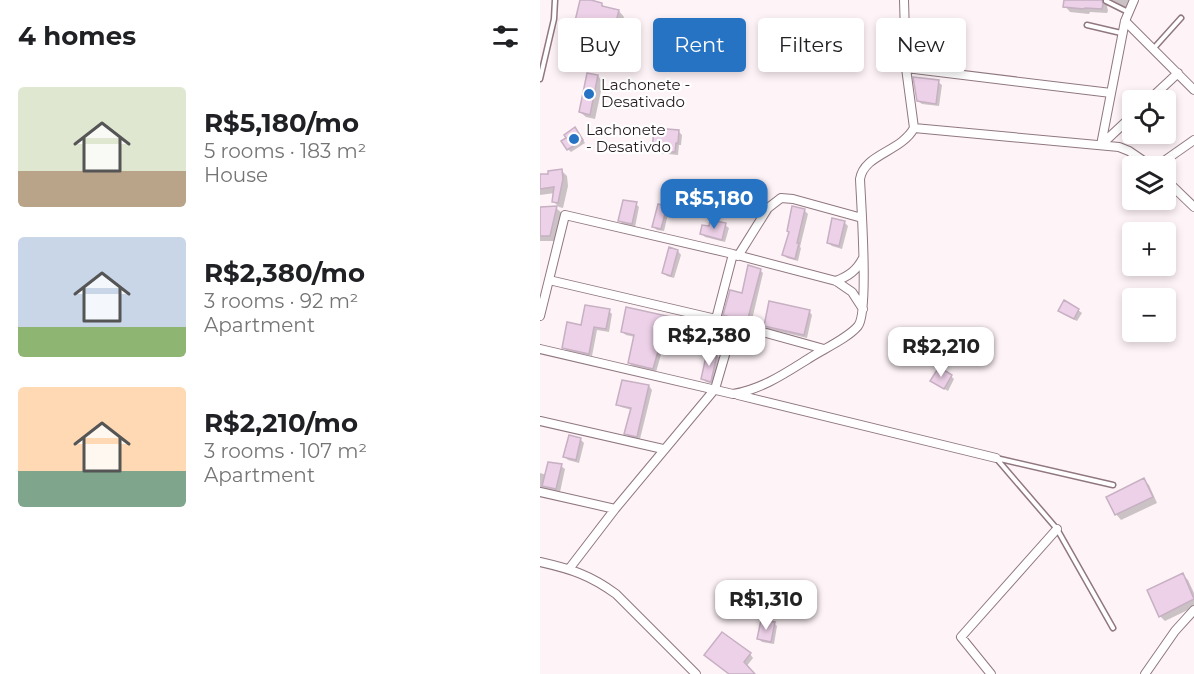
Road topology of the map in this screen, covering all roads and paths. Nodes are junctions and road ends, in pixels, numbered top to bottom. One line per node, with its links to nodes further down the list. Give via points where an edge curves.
1 (555, 0): 15 (lane)
2 (904, 0): 6 (street)
3 (1134, 0): 5 (street)
4 (1106, 1): 5 (lane)
5 (1129, 12): 8 (street)
6 (905, 18)
7 (1181, 18): 11 (lane)
8 (1125, 21): 10 (street); 11 (street)
9 (1087, 26): 10 (lane)
10 (1122, 33): 18 (street)
11 (1154, 48): 14 (street)
12 (907, 72): 20 (street)
13 (939, 72): 18 (street)
14 (1178, 73): 16 (street); 17 (street)
15 (540, 79)
16 (1160, 90)
17 (1194, 90)
18 (1111, 93): 22 (street)
19 (1122, 125): 22 (street)
20 (914, 128): 22 (street); 27 (street, via 902,142 864,168 860,178)
21 (1194, 140): 24 (street)
22 (1101, 145): 23 (street, via 1119,147)
23 (1136, 156)
24 (1171, 156)
25 (1176, 189): 26 (street)
26 (1193, 204)
27 (862, 218): 28 (street, via 781,198 768,208); 29 (street)
28 (736, 255): 30 (street, via 565,215); 31 (street); 34 (street)
29 (864, 257): 31 (street, via 846,278); 32 (street)
30 (549, 280): 33 (street); 34 (street)
31 (836, 281): 32 (street, via 852,292)
32 (863, 311): 37 (street, via 860,324)
33 (540, 315)
34 (716, 319): 35 (street)
35 (734, 324): 37 (street); 38 (street)
36 (540, 349): 38 (street)
37 (824, 349): 39 (street, via 773,381)
38 (715, 389): 39 (street); 41 (street)
39 (733, 394): 42 (street)
40 (540, 422): 41 (street)
41 (663, 449): 45 (street)
42 (996, 458): 43 (lane); 46 (lane)
43 (1113, 486)
44 (540, 492): 45 (street)
45 (615, 509): 48 (street)
46 (1057, 529): 50 (lane); 52 (street, via 961,637)
47 (540, 561): 48 (street)
48 (569, 569): 51 (street, via 598,581 616,594)
49 (1194, 610): 53 (street)
50 (1113, 628)
51 (696, 674)
52 (991, 674)
53 (1145, 674)

